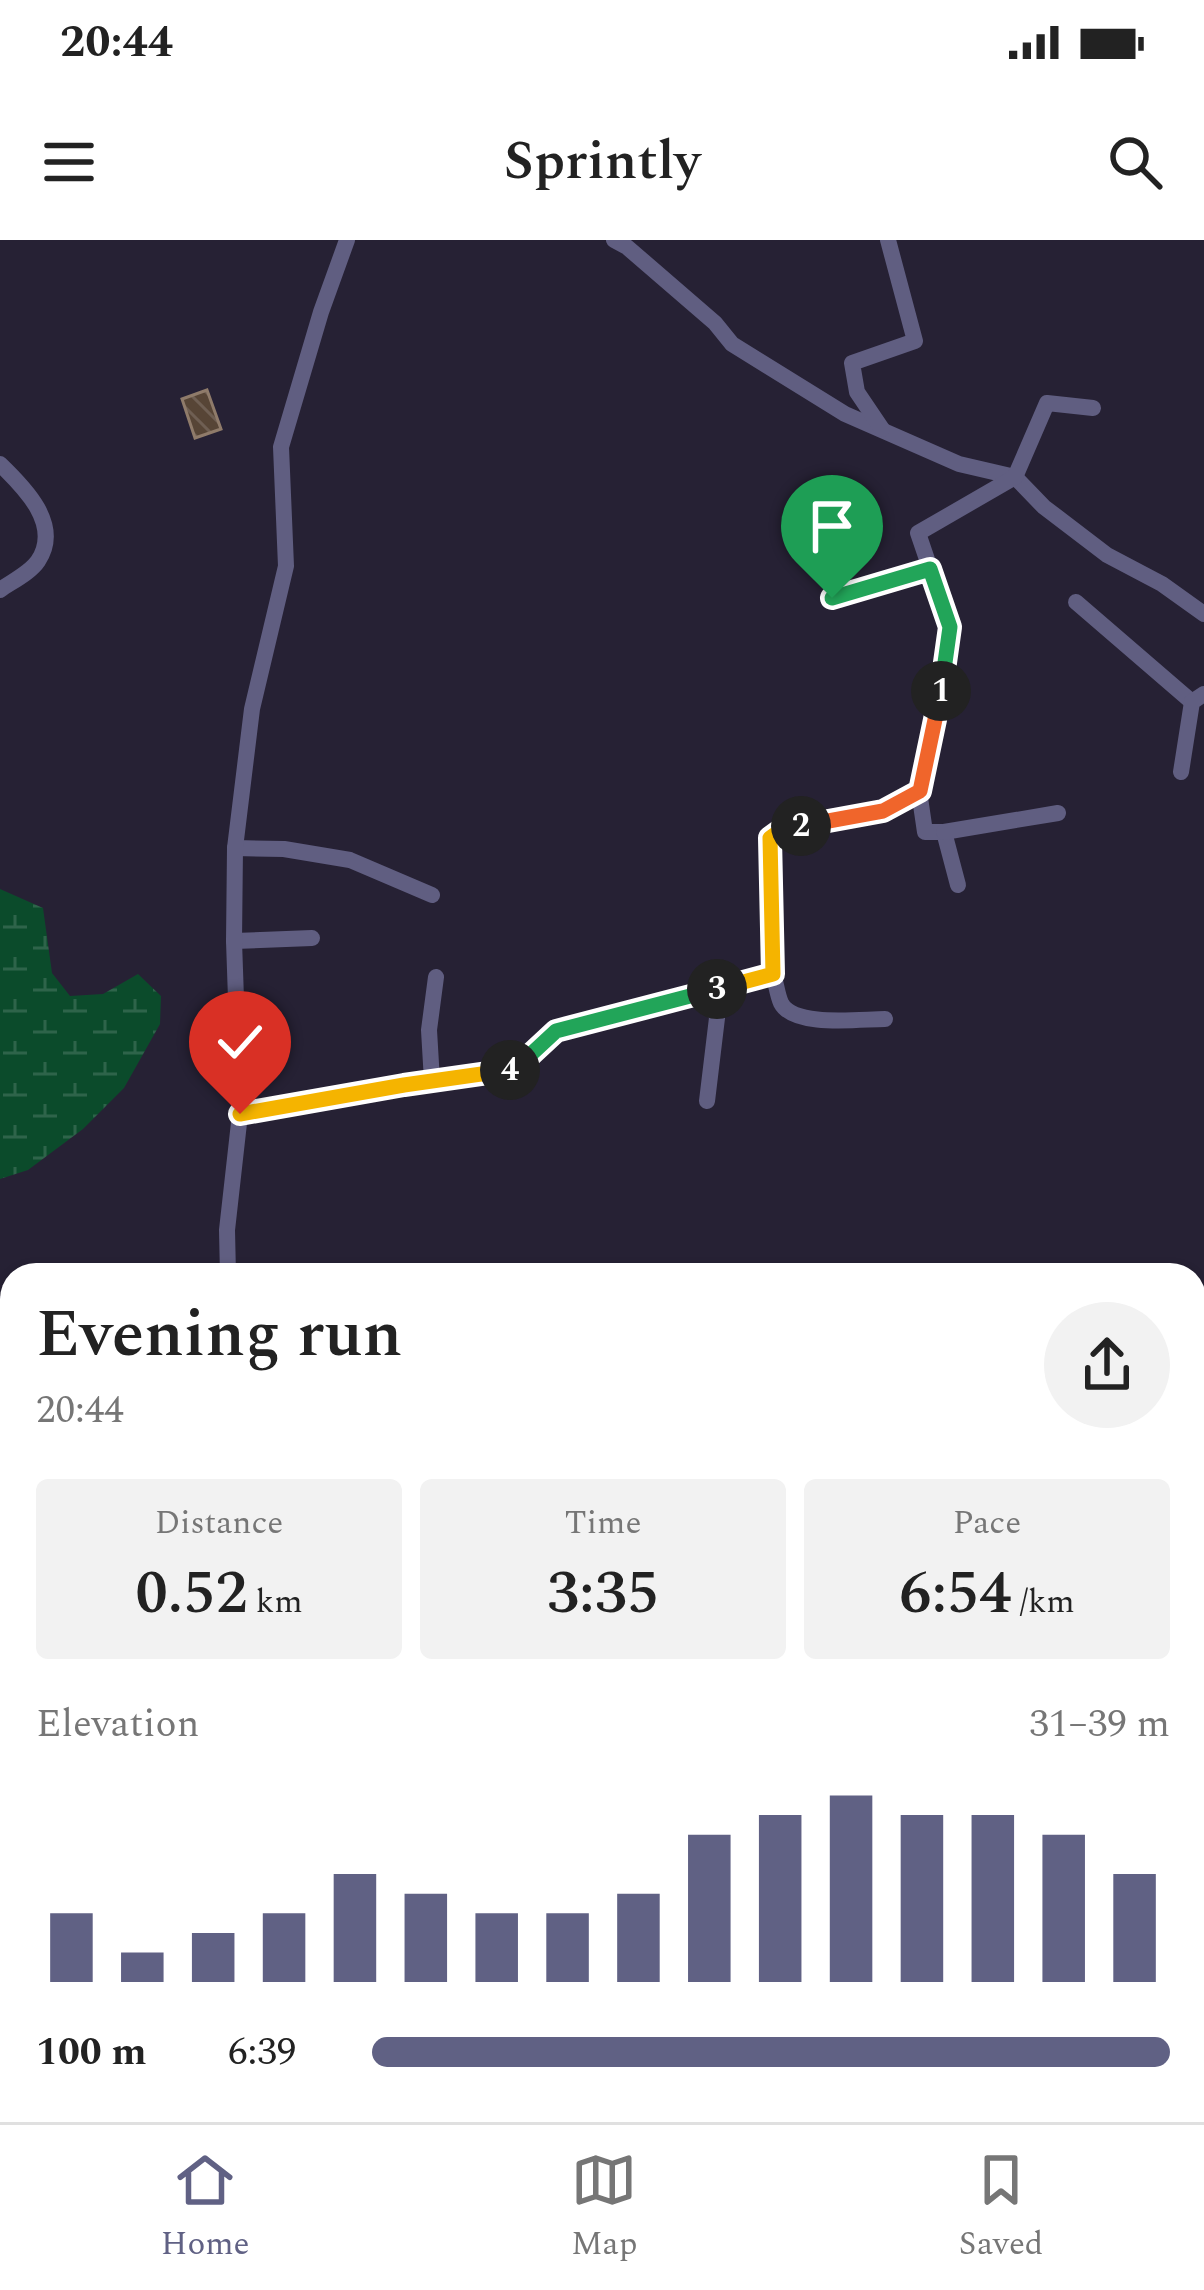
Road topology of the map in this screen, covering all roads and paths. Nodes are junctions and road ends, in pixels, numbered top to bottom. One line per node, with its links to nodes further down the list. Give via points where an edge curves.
1 (347, 240): 18 (street, via 281,447 286,566 252,709)
2 (614, 240): 5 (street, via 732,344)
3 (888, 240): 5 (street, via 915,341 852,363 857,392)
4 (1094, 408): 7 (street, via 1047,403)
5 (883, 430): 7 (street, via 959,464)
6 (0, 464): 9 (street, via 42,514 48,537 37,563)
7 (1015, 477): 8 (street, via 917,533); 12 (street, via 1106,555)
8 (930, 569): 10 (street); 15 (street, via 950,627)
9 (0, 590)
10 (832, 598)
11 (1076, 602): 13 (street)
12 (1204, 614)
13 (1198, 698): 14 (street)
14 (1181, 772)
15 (920, 791): 17 (street, via 926,832); 23 (street, via 883,811 770,838)
16 (1058, 813): 17 (street)
17 (944, 832): 19 (street)
18 (235, 848): 20 (street, via 350,860); 22 (street)
19 (958, 885)
20 (432, 896)
21 (312, 938): 22 (street)
22 (234, 941): 29 (street)
23 (773, 974): 25 (street); 26 (street, via 793,1016)
24 (436, 976): 27 (street)
25 (711, 991): 27 (street, via 556,1031 514,1070); 28 (street, via 717,1018)
26 (885, 1019)
27 (432, 1081): 29 (street)
28 (707, 1101)
29 (240, 1114): 30 (street)
30 (227, 1263)

